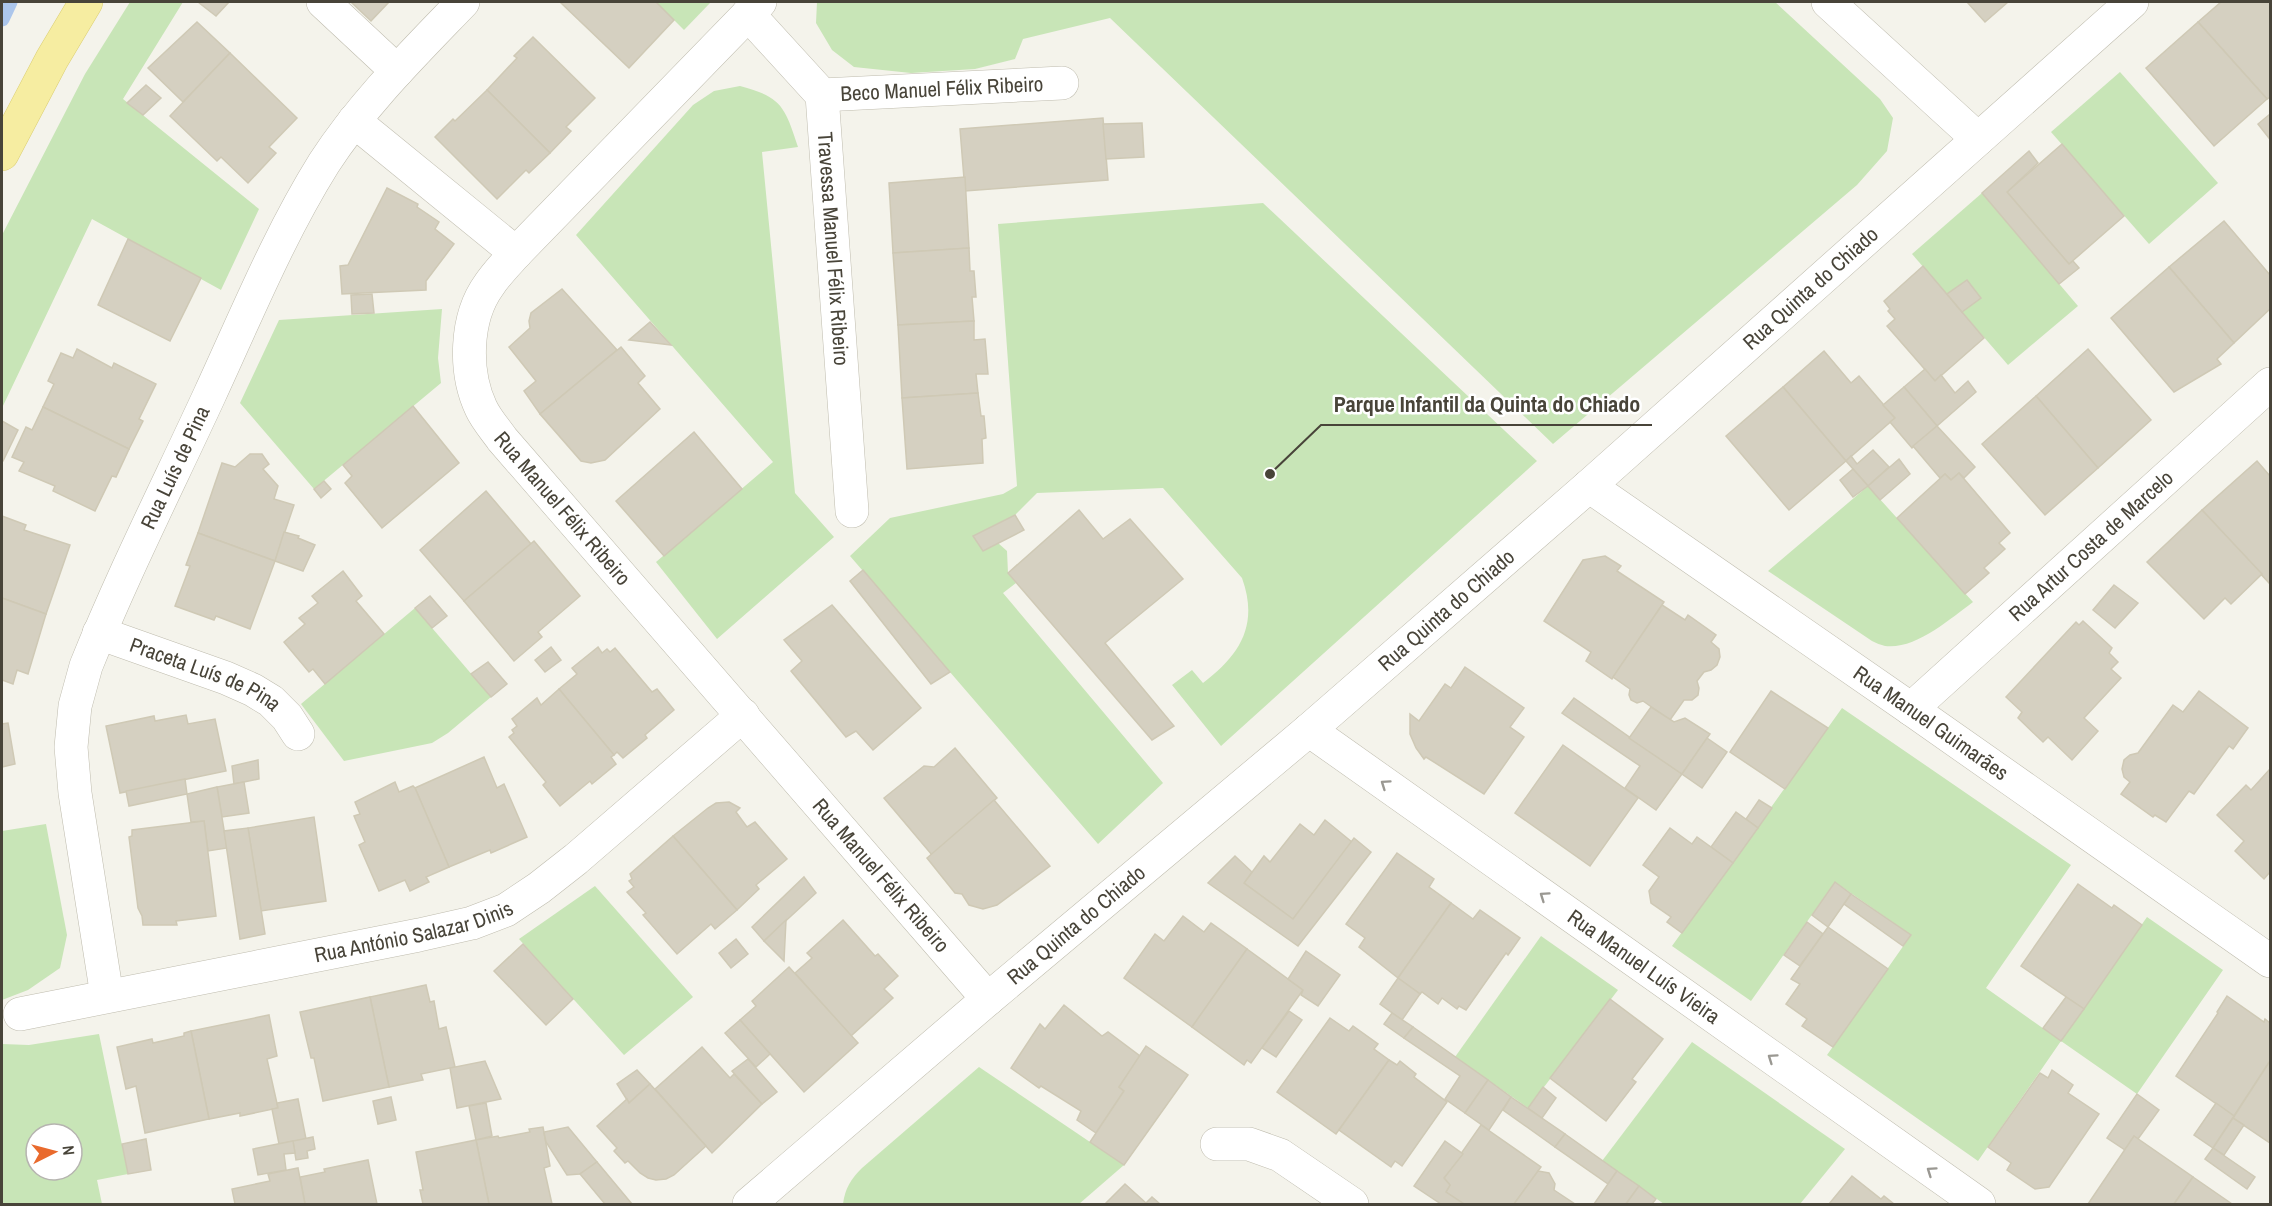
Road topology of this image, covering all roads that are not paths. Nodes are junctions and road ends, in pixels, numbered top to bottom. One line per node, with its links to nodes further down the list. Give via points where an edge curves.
1 (86, 2): 12 (main road)
2 (323, 2): 7 (street)
3 (463, 2): 7 (street, Rua Luís de Pina)
4 (1828, 2): 11 (street)
5 (2132, 2): 11 (street, Rua Quinta do Chiado)
6 (754, 8): 9 (street); 13 (street, Rua Manuel Félix Ribeiro)
7 (397, 71): 10 (street, Rua Luís de Pina)
8 (1062, 83): 9 (street, Beco Manuel Félix Ribeiro)
9 (822, 96): 16 (street, Travessa Manuel Félix Ribeiro)
10 (354, 121): 13 (street); 17 (street, Rua Luís de Pina, via 294,216)
11 (1978, 139): 15 (street, Rua Quinta do Chiado)
12 (2, 154)
13 (516, 253): 19 (street, Rua Manuel Félix Ribeiro, via 488,286 475,315 470,379 481,410)
14 (2271, 384): 18 (street, Rua Artur Costa de Marcelo)
15 (1589, 486): 18 (street, Rua Manuel Guimarães); 20 (street, Rua Quinta do Chiado)
16 (852, 511)
17 (99, 633): 21 (street, Praceta Luís de Pina, via 253,690 271,701); 23 (street, Rua Luís de Pina, via 75,705 72,747 75,793)
18 (1911, 709): 22 (street, Rua Manuel Guimarães)
19 (743, 715): 23 (street, Rua António Salazar Dinis, via 576,859 506,910 472,923 419,935); 24 (street, Rua Manuel Félix Ribeiro)
20 (1309, 730): 24 (street, Rua Quinta do Chiado); 29 (street, Rua Manuel Luís Vieira, one-way to 20)
21 (298, 734)
22 (2271, 961)
23 (107, 996): 25 (street, Rua António Salazar Dinis)
24 (988, 999): 27 (street, Rua Quinta do Chiado)
25 (20, 1014)
26 (1217, 1144): 28 (street, via 1249,1144 1280,1155)
27 (761, 1201)
28 (1352, 1204)
29 (1978, 1204)

